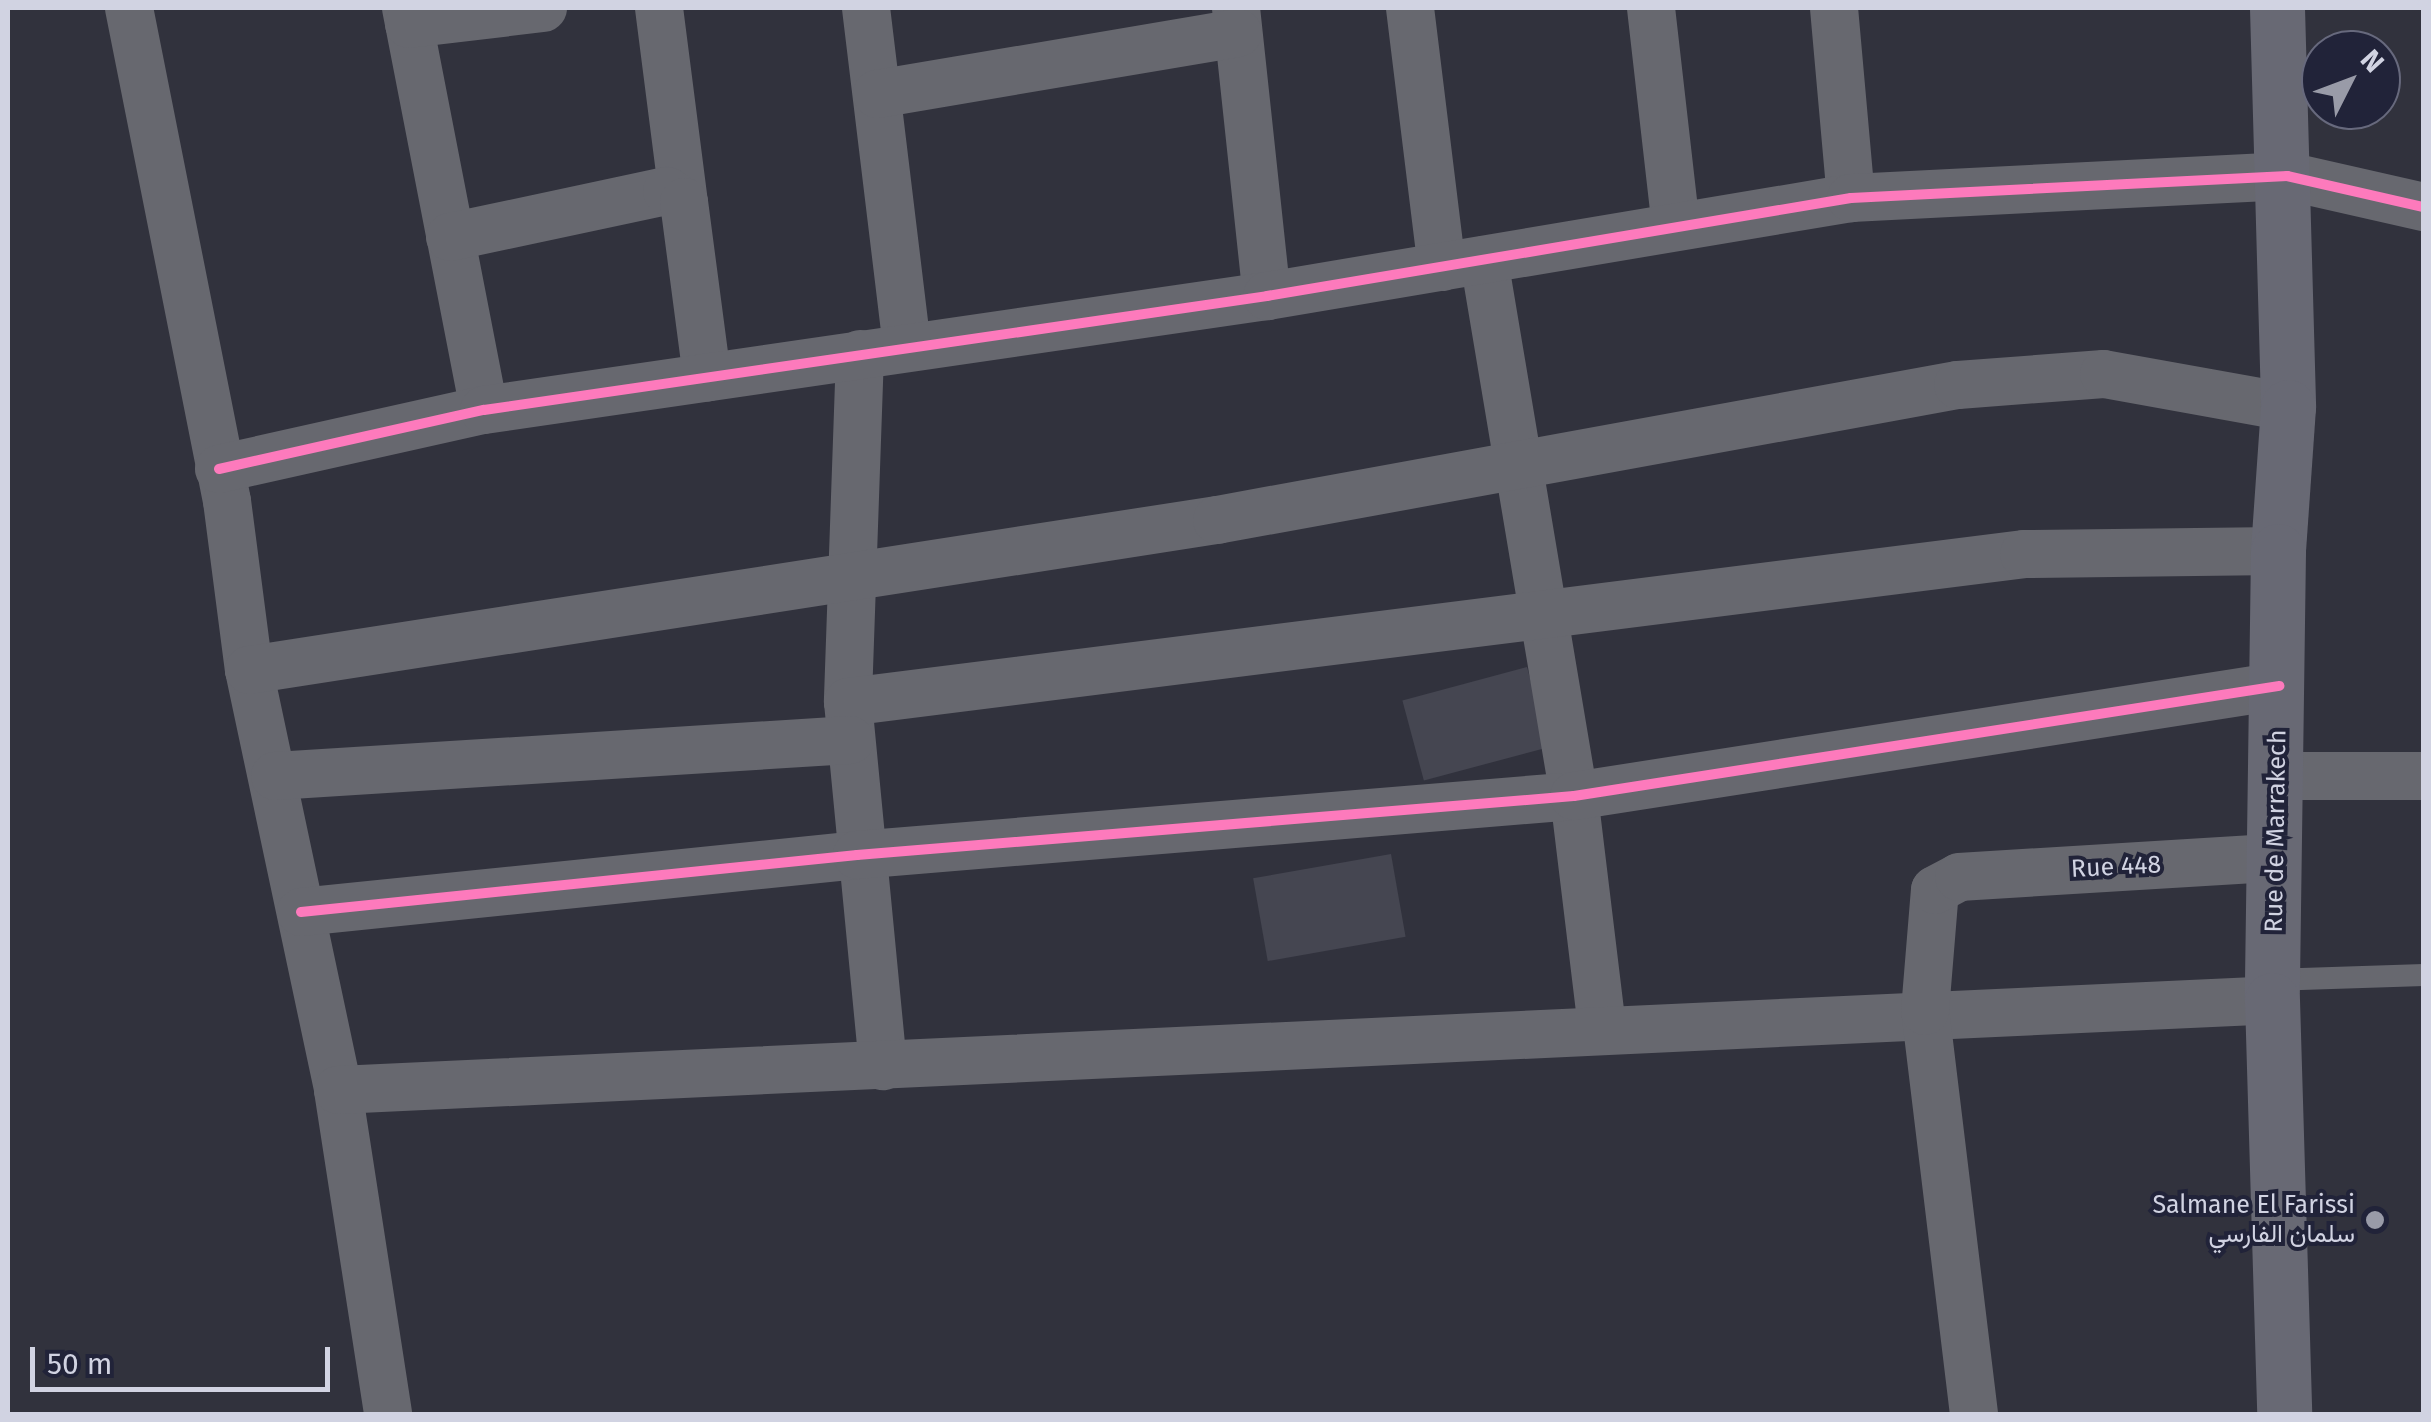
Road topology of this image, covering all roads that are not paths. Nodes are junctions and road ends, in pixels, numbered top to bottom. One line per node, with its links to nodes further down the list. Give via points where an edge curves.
1 (130, 8): 25 (street)
2 (543, 8): 9 (street)
3 (659, 8): 14 (street)
4 (866, 8): 11 (street)
5 (1410, 8): 18 (street)
6 (1651, 8): 16 (street)
7 (1834, 8): 13 (street)
8 (2277, 8): 12 (street, Rue de Marrakech)
9 (407, 16): 17 (street)
10 (1237, 20): 11 (street); 19 (street)
11 (877, 94): 20 (street)
12 (2287, 176): 13 (street); 15 (street); 23 (street, Rue de Marrakech)
13 (1851, 198): 16 (street)
14 (684, 202): 17 (street, via 668,190); 22 (street)
15 (2424, 207)
16 (1676, 227): 18 (street)
17 (450, 237): 24 (street)
18 (1463, 263): 19 (street); 26 (street)
19 (1268, 296): 20 (street)
20 (908, 348): 21 (street)
21 (860, 354): 22 (street); 28 (street)
22 (707, 377): 24 (street)
23 (2288, 407): 26 (street, via 2104,374 2032,376); 27 (street, Rue de Marrakech)
24 (484, 410): 25 (street)
25 (220, 469): 30 (street)
26 (1520, 469): 28 (street); 29 (street)
27 (2278, 551): 29 (street, via 2024,554); 31 (street, Rue de Marrakech)
28 (852, 571): 30 (street); 32 (street)
29 (1538, 620): 32 (street); 36 (street)
30 (249, 670): 33 (street)
31 (2279, 686): 34 (street, Rue de Marrakech); 36 (street)
32 (849, 721): 33 (street); 37 (street)
33 (274, 776): 39 (street)
34 (2278, 776): 35 (street); 38 (street, Rue de Marrakech)
35 (2424, 776)
36 (1574, 796): 37 (street); 43 (street)
37 (857, 855): 39 (street); 44 (street)
38 (2274, 858): 41 (street, Rue de Marrakech); 42 (street, Rue 448, via 1959,876 1928,903)
39 (301, 912): 45 (street)
40 (2424, 976): 41 (lane)
41 (2273, 990): 42 (street); 48 (street, Rue de Marrakech)
42 (1925, 1011): 43 (street); 47 (street)
43 (1602, 1028): 44 (street)
44 (883, 1066): 45 (street)
45 (338, 1090): 46 (street)
46 (388, 1414)
47 (1974, 1414)
48 (2284, 1414)

